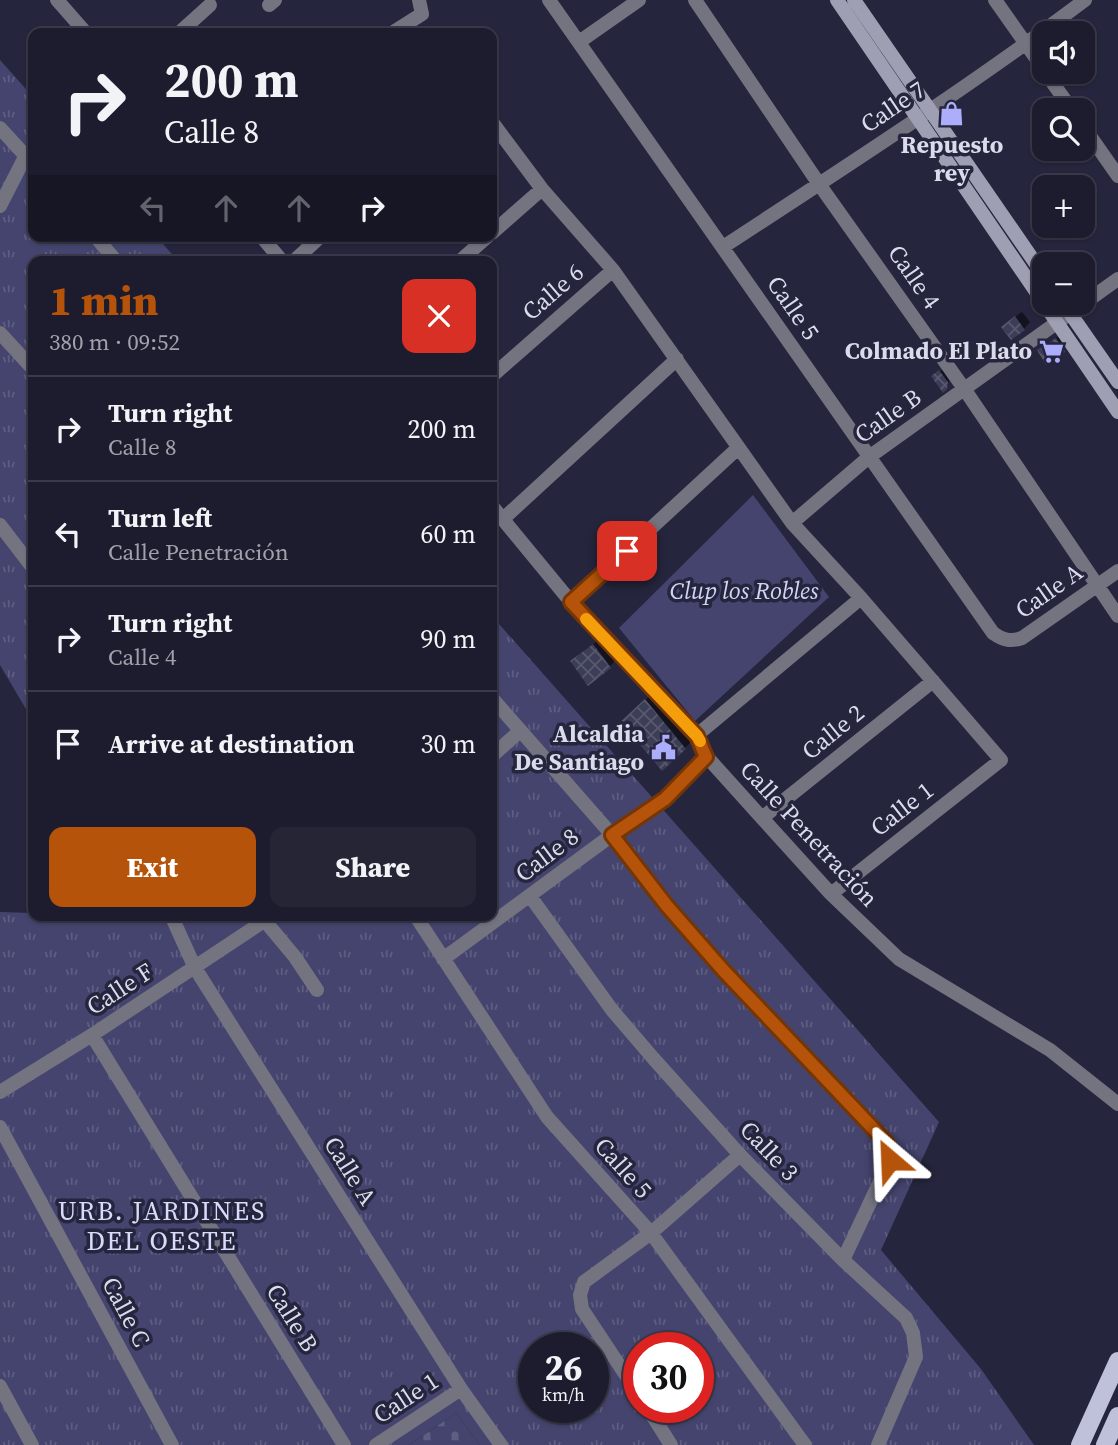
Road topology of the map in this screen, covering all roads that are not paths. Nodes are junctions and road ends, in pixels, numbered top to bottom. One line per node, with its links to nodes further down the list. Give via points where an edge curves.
1 (57, 0): 11 (street)
2 (549, 0): 14 (street, Calle 5)
3 (639, 0): 14 (street)
4 (695, 0): 25 (street, Calle 4)
5 (836, 0): 18 (main road)
6 (854, 0): 17 (main road)
7 (995, 0): 15 (street)
8 (1085, 0): 15 (street, Calle 7)
9 (210, 5): 12 (street)
10 (421, 7): 13 (street)
11 (82, 28)
12 (185, 28)
13 (398, 28)
14 (579, 42): 33 (street, Calle 5)
15 (1026, 44): 16 (street); 17 (street, Calle 7)
16 (1032, 53)
17 (931, 110): 18 (street, Calle 7); 38 (main road)
18 (917, 118): 25 (street, Calle 7); 44 (main road)
19 (0, 128): 22 (street)
20 (497, 129): 26 (street)
21 (1095, 143): 24 (street)
22 (28, 157)
23 (28, 162): 27 (street)
24 (1118, 176)
25 (820, 184): 33 (street, Calle 7); 50 (street, Calle 4)
26 (542, 189): 28 (street); 39 (street)
27 (0, 206)
28 (497, 229)
29 (100, 242): 34 (street)
30 (266, 242): 35 (street)
31 (315, 242): 36 (street)
32 (482, 242): 37 (street)
33 (723, 247): 53 (street, Calle 5)
34 (112, 256)
35 (278, 256)
36 (299, 256)
37 (466, 256)
38 (1032, 258)
39 (613, 270): 46 (street); 48 (street, Calle 6)
40 (1118, 279): 41 (street, Calle B)
41 (1095, 292)
42 (1061, 315): 44 (street, Calle B)
43 (1071, 315): 49 (main road)
44 (1056, 322): 50 (street, Calle B); 51 (main road)
45 (0, 333): 47 (street)
46 (677, 359): 52 (street); 55 (street)
47 (28, 364)
48 (497, 372)
49 (1118, 382)
50 (965, 390): 53 (street, Calle B); 60 (street, Calle 4)
51 (1118, 412)
52 (738, 448): 56 (street); 62 (street)
53 (869, 457): 56 (street, Calle B); 64 (street, Calle 5, via 984,622)
54 (497, 512): 55 (street, Calle Penetración)
55 (503, 519): 62 (street, Calle Penetración)
56 (792, 523): 61 (street)
57 (0, 525): 58 (street)
58 (28, 561)
59 (1118, 571): 60 (street, Calle A)
60 (1098, 584): 63 (street, Calle 4); 64 (street, Calle A, via 1022,638)
61 (861, 598): 65 (street); 68 (street)
62 (571, 602): 68 (street, Calle Penetración)
63 (1118, 616)
64 (1003, 640)
65 (933, 681): 71 (street, Calle 2); 73 (street, Calle 1, via 1002,760)
66 (497, 704): 67 (street)
67 (520, 731): 69 (street); 72 (street)
68 (697, 736): 70 (street, Calle Penetración)
69 (497, 751)
70 (706, 757): 71 (street, Calle Penetración); 72 (street, Calle 8, via 665,799)
71 (762, 818): 73 (street, Calle Penetración)
72 (612, 835): 74 (street, Calle 8); 90 (street, via 723,970 886,1142 890,1160)
73 (831, 894): 86 (street, Calle Penetración, via 899,959 1049,1050)
74 (530, 896): 75 (street, Calle 8); 88 (street, Calle 3, via 612,1010)
75 (497, 920)
76 (174, 921): 82 (street, Calle A)
77 (258, 921): 82 (street, Calle F)
78 (265, 921): 83 (street)
79 (419, 921): 81 (street, Calle 5)
80 (495, 921): 81 (street, Calle 8)
81 (443, 958): 89 (street, Calle 5, via 547,1117)
82 (195, 968): 84 (street, Calle F); 94 (street, Calle A)
83 (317, 990)
84 (92, 1035): 85 (street, Calle F); 99 (street, Calle B)
85 (0, 1092)
86 (1118, 1104)
87 (0, 1127): 98 (street, Calle C)
88 (740, 1155): 89 (street); 90 (street, Calle 3)
89 (651, 1233): 92 (street, via 584,1282 580,1294 582,1308); 103 (street, Calle 5)
90 (843, 1260): 104 (street, Calle 3, via 905,1318 916,1343 915,1357)
91 (1118, 1361): 105 (main road)
92 (623, 1371)
93 (0, 1386): 97 (street)
94 (460, 1389): 100 (street, Calle 1); 101 (street, Calle A)
95 (1118, 1416): 106 (main road)
96 (657, 1423): 102 (street)
97 (32, 1445)
98 (172, 1445)
99 (344, 1445)
100 (376, 1445)
101 (501, 1445)
102 (671, 1445)
103 (805, 1445)
104 (878, 1445)
105 (1080, 1445)
106 (1105, 1445)

